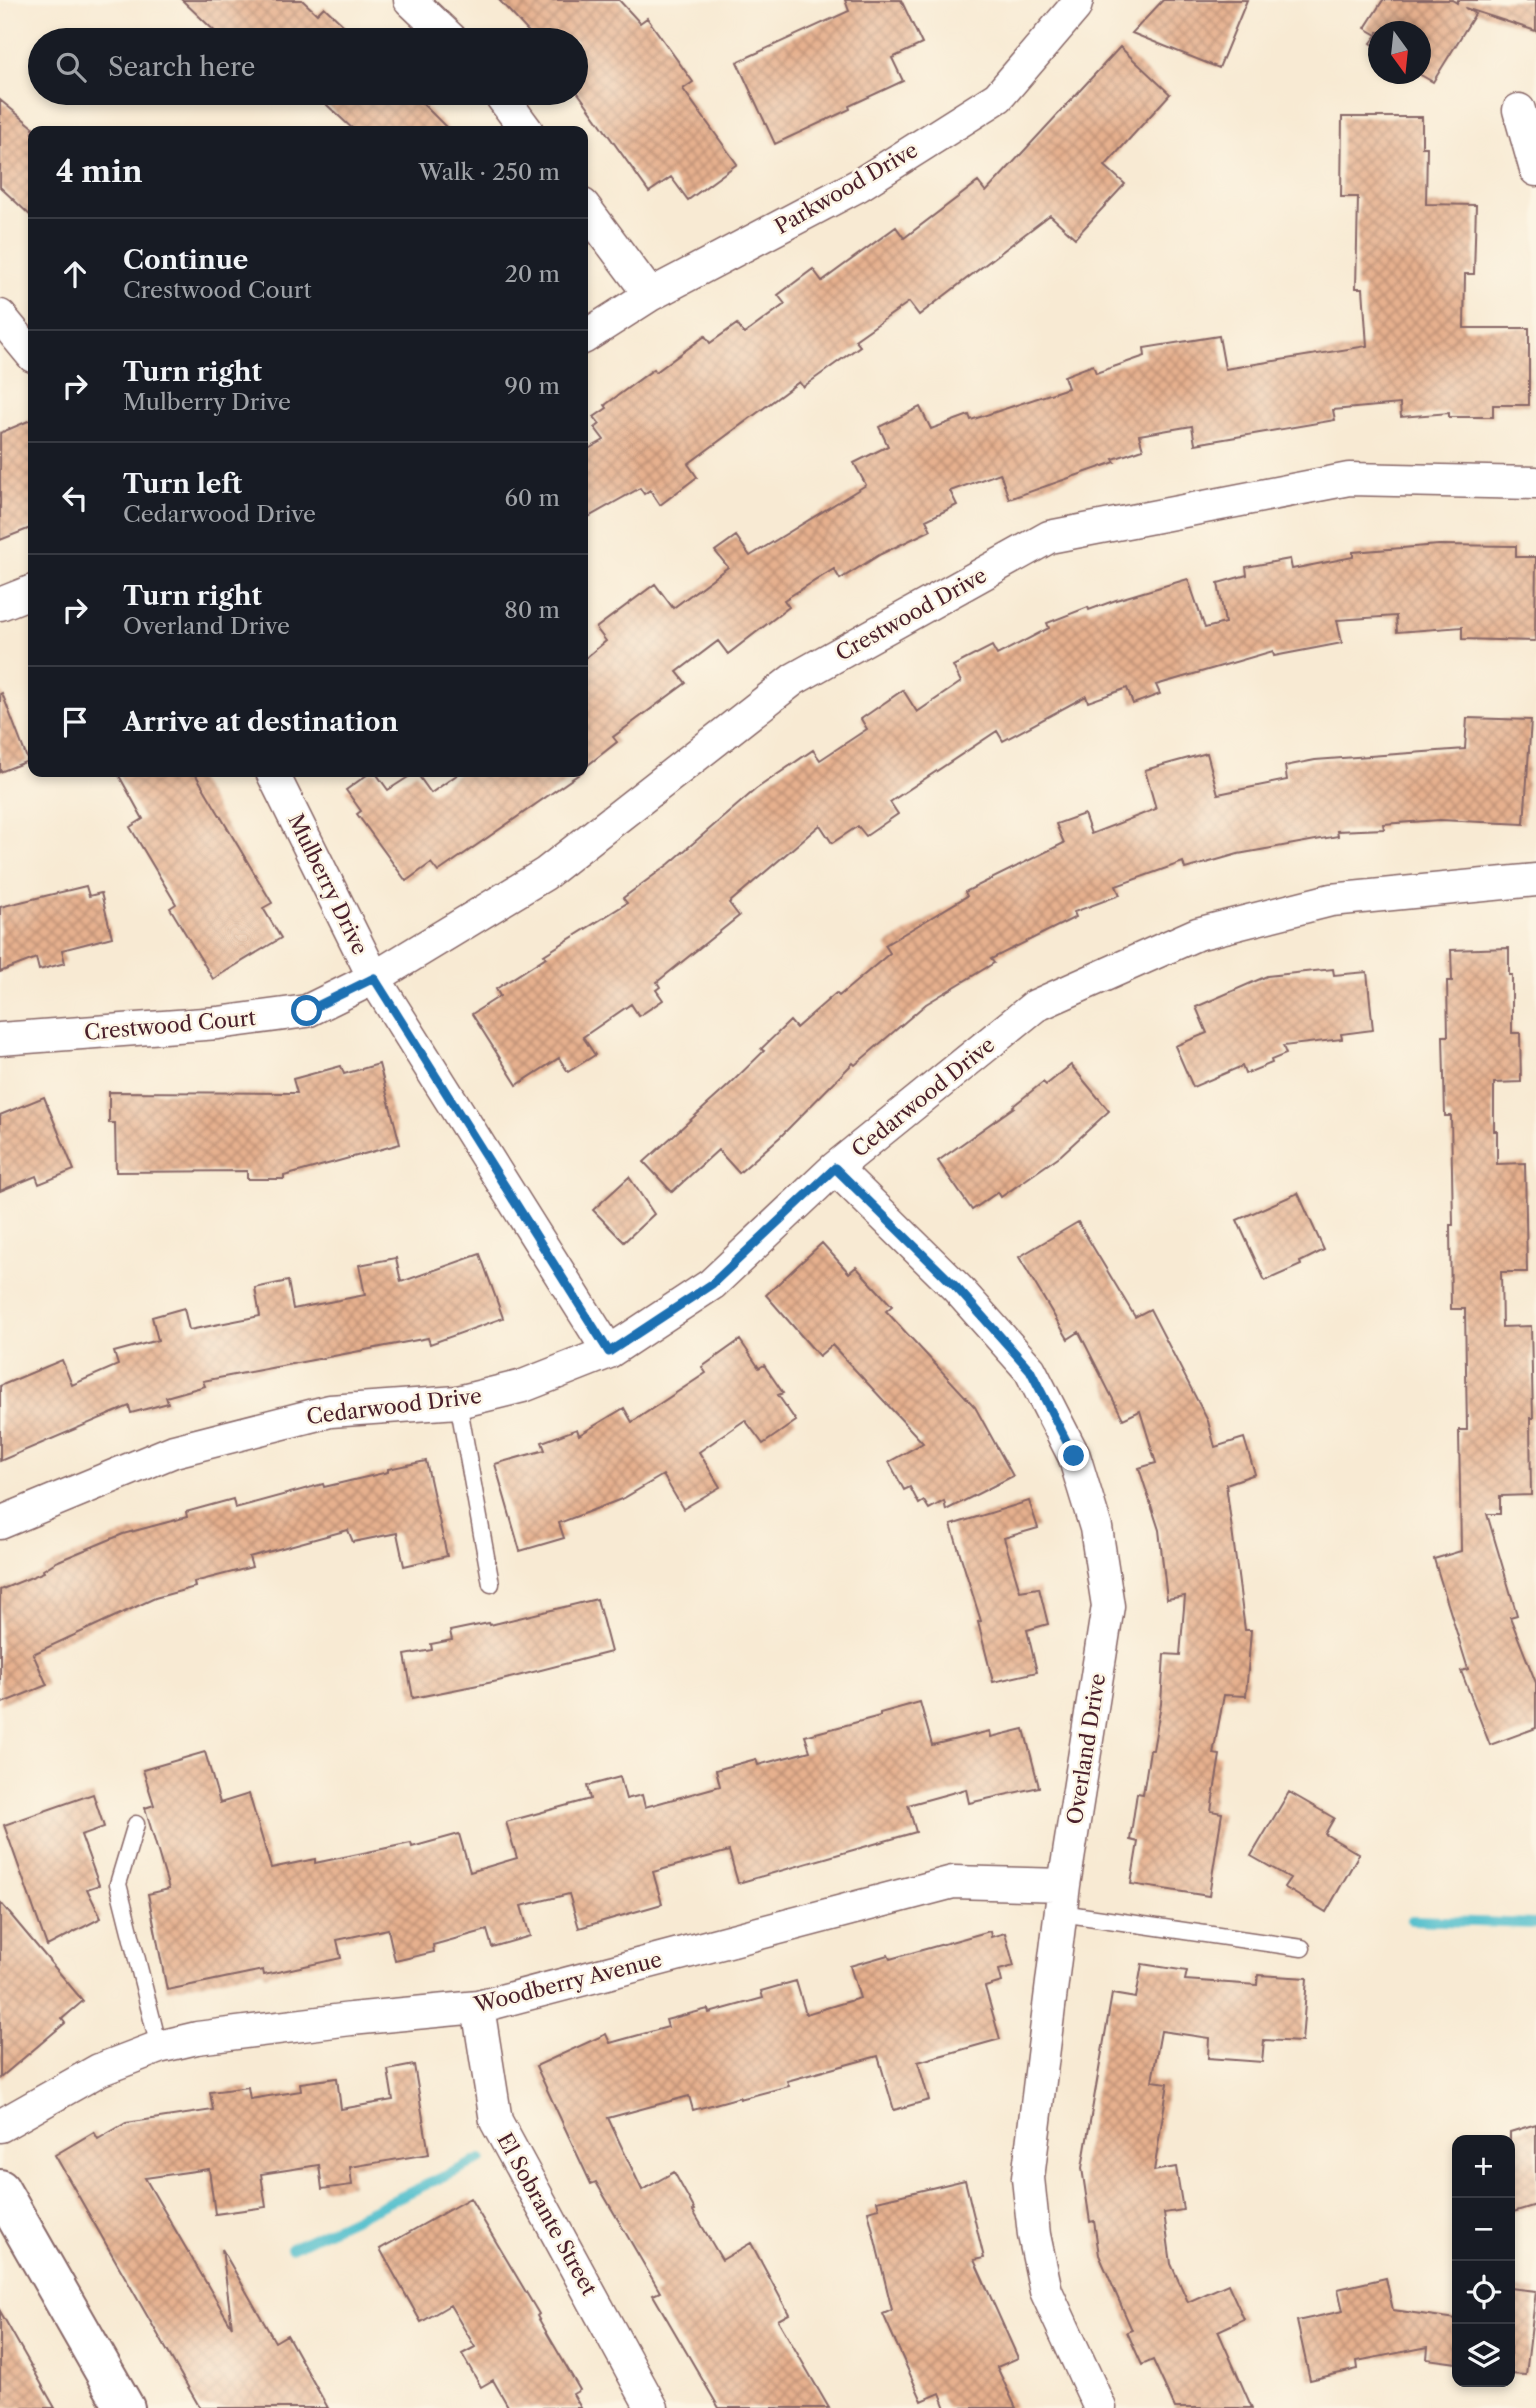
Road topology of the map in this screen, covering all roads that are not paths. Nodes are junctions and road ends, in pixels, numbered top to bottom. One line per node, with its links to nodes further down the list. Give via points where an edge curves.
1 (410, 0): 3 (street)
2 (1077, 0): 9 (street, Parkwood Drive, via 998,97 859,185)
3 (439, 28)
4 (508, 105): 6 (street)
5 (1518, 110): 7 (street)
6 (523, 126)
7 (1536, 170)
8 (588, 212): 9 (street)
9 (650, 295): 11 (street, Parkwood Drive)
10 (0, 316): 12 (street)
11 (588, 335)
12 (28, 350)
13 (1536, 483): 18 (street, Crestwood Drive, via 1349,479 1049,537 794,678 545,874)
14 (28, 593): 15 (street)
15 (0, 604)
16 (274, 777): 18 (street, Mulberry Drive)
17 (1536, 880): 20 (street, Cedarwood Drive, via 1331,900 1197,934 1035,1006)
18 (374, 978): 19 (street, Crestwood Court, via 307,1011 218,1023); 21 (street, Mulberry Drive)
19 (0, 1039)
20 (835, 1168): 21 (street, Cedarwood Drive, via 712,1284); 26 (street, Overland Drive, via 957,1288 1030,1370 1074,1456 1096,1528 1108,1606)
21 (609, 1352): 22 (street, Cedarwood Drive, via 523,1386)
22 (458, 1402): 23 (street, Cedarwood Drive, via 330,1411 250,1430 174,1451); 24 (lane)
23 (0, 1523)
24 (491, 1584)
25 (136, 1824): 29 (lane, via 118,1884)
26 (1063, 1899): 27 (lane); 28 (street, Woodberry Avenue, via 953,1882); 34 (street, Overland Drive, via 1028,2178 1046,2291)
27 (1302, 1948)
28 (478, 2007): 29 (street, Woodberry Avenue, via 197,2038); 33 (street, El Sobrante Street, via 496,2121)
29 (159, 2047): 30 (street, Woodberry Avenue, via 99,2070)
30 (0, 2126)
31 (0, 2189): 32 (street)
32 (125, 2408)
33 (652, 2408)
34 (1100, 2408)

